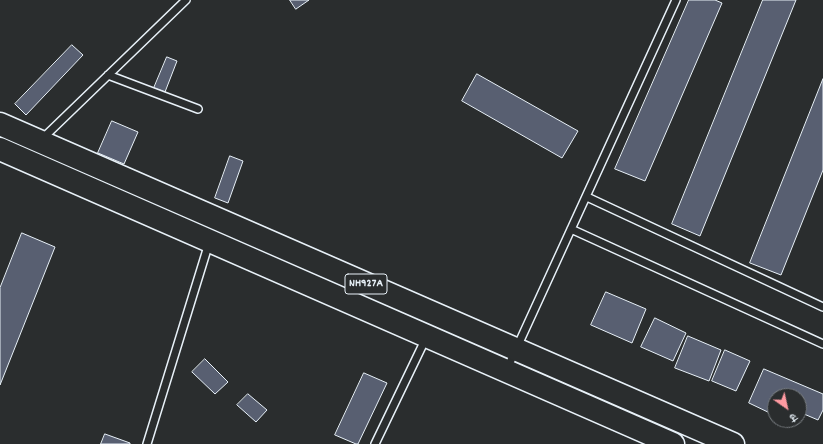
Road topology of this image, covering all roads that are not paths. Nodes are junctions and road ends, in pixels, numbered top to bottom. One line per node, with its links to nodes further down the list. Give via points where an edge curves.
1 (186, 0): 3 (lane)
2 (676, 0): 8 (lane)
3 (108, 75): 4 (lane); 6 (lane)
4 (198, 109)
5 (0, 124): 6 (highway, NH927A)
6 (39, 142): 14 (highway, NH927A)
7 (0, 149): 10 (highway, NH927A)
8 (587, 198): 9 (lane); 11 (lane)
9 (571, 229): 13 (lane); 14 (lane)
10 (210, 241): 12 (highway, NH927A); 16 (lane)
11 (823, 307)
12 (427, 336): 15 (highway, NH927A); 17 (lane)
13 (823, 344)
14 (516, 349): 15 (lane); 19 (highway, NH927A)
15 (506, 372): 18 (highway, NH927A)
16 (147, 444)
17 (375, 444)
18 (673, 444)
19 (733, 444)

